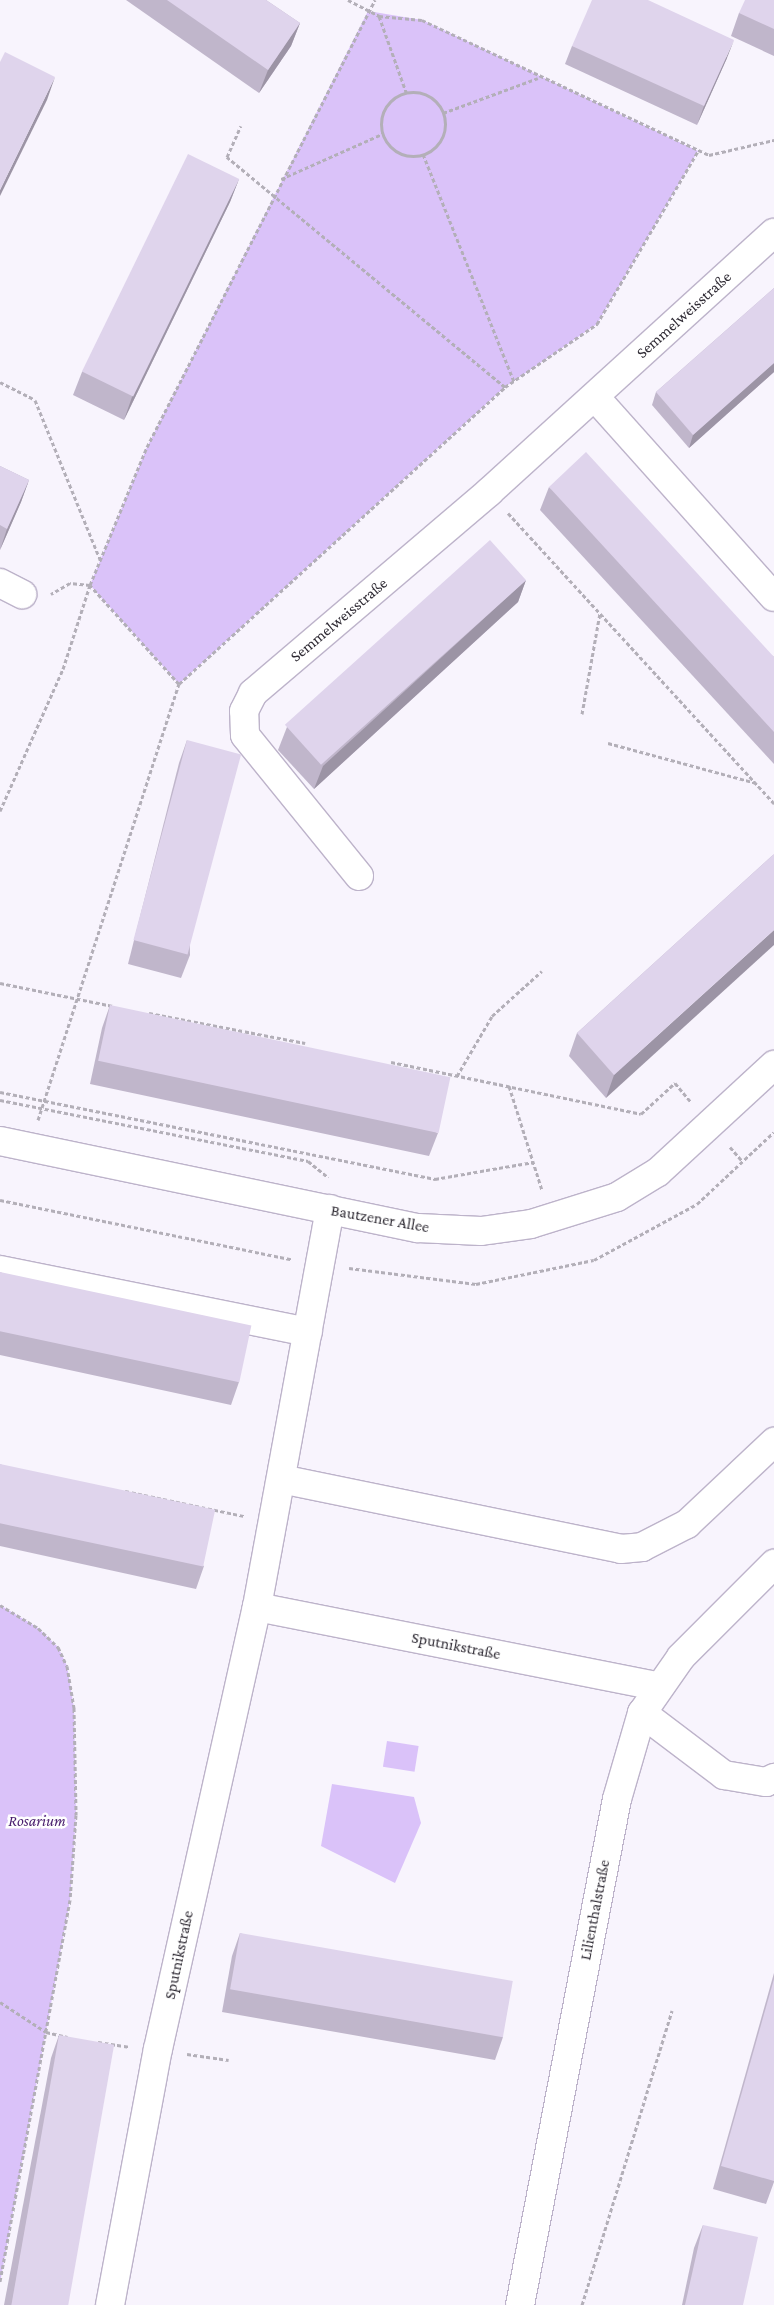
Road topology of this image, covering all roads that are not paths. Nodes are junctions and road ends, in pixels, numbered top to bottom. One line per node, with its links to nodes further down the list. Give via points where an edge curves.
1 (774, 233): 2 (street, Semmelweisstraße)
2 (595, 397): 3 (street); 4 (street, Semmelweisstraße, via 490,492 253,694 244,711 245,735 255,751)
3 (774, 598)
4 (359, 876)
5 (772, 1071): 7 (street, Bautzener Allee, via 658,1172 617,1197 531,1224 481,1231 418,1228)
6 (0, 1141): 7 (street, Bautzener Allee)
7 (330, 1210): 9 (street, Sputnikstraße)
8 (0, 1270): 9 (street)
9 (308, 1332): 11 (street, Sputnikstraße)
10 (774, 1442): 11 (street, via 687,1524 642,1547 621,1549)
11 (281, 1479): 13 (street, Sputnikstraße)
12 (774, 1564): 14 (street, Lilienthalstraße)
13 (256, 1606): 14 (street, Sputnikstraße); 17 (street, Sputnikstraße, via 158,2050)
14 (656, 1686): 15 (street, Lilienthalstraße)
15 (642, 1713): 16 (street, via 724,1775 766,1782); 18 (street, Lilienthalstraße, via 615,1808)
16 (774, 1778)
17 (110, 2305)
18 (520, 2305)

